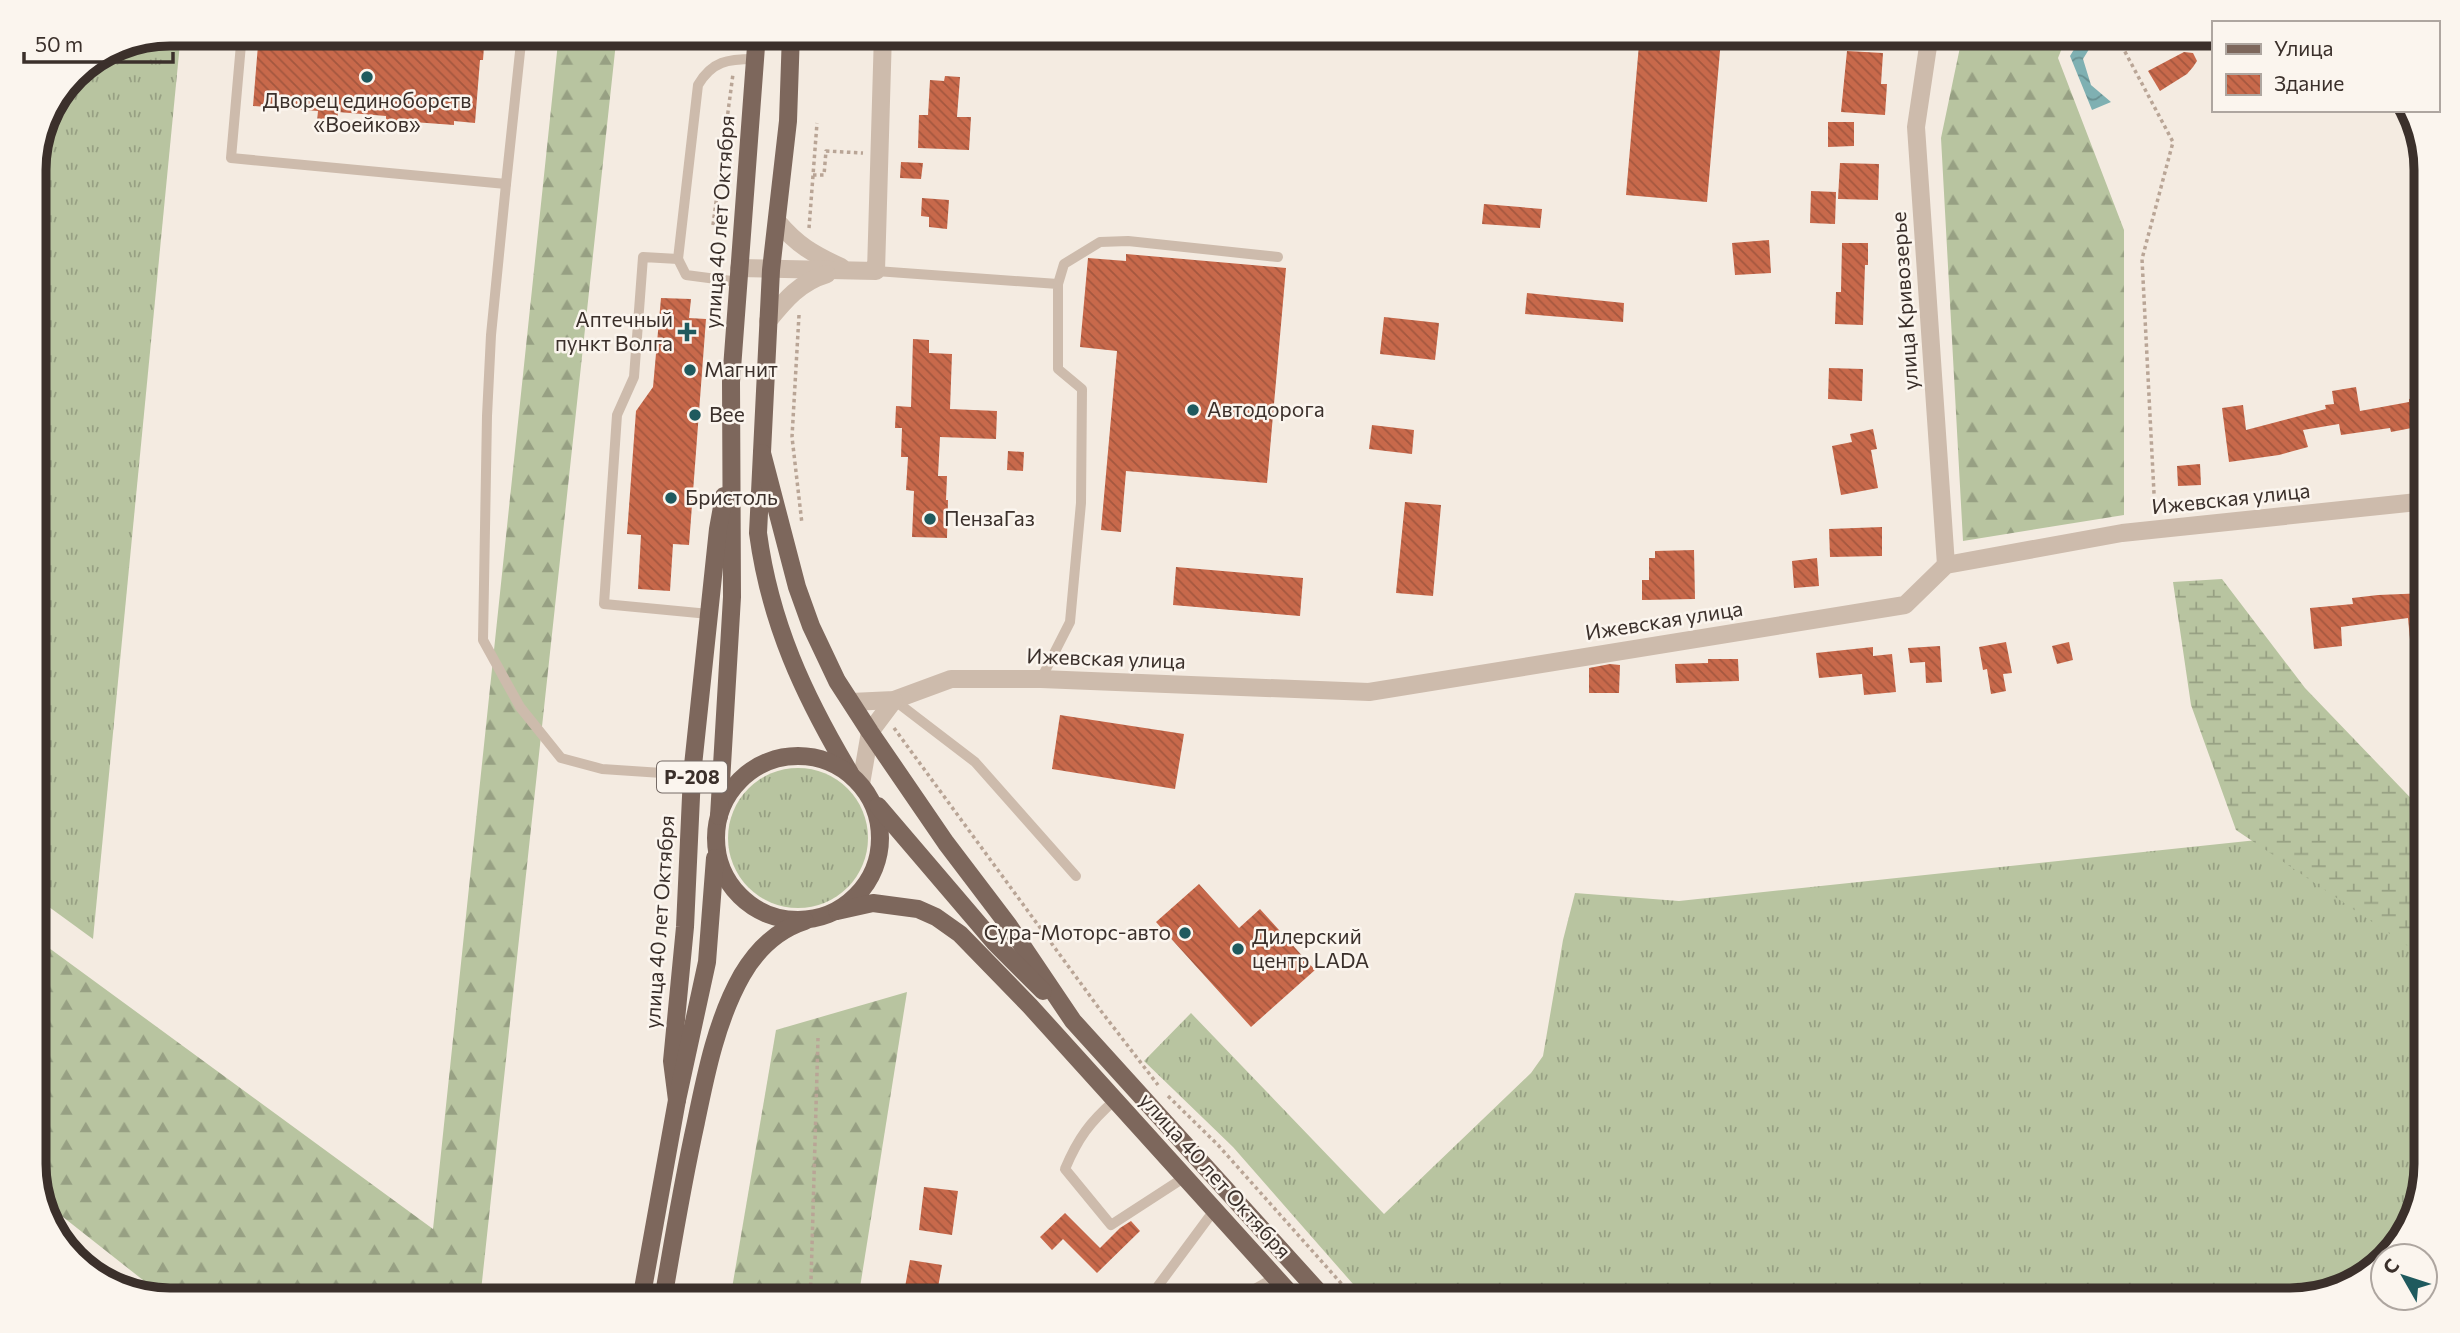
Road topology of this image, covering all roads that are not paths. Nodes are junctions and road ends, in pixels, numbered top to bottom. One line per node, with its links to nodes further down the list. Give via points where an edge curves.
1 (241, 46): 8 (lane, via 231,158)
2 (521, 46): 8 (lane)
3 (756, 46): 7 (main road, улица 40 лет Октября)
4 (791, 46): 9 (main road, улица 40 лет Октября)
5 (883, 46): 14 (street)
6 (1928, 46): 21 (street, улица Кривозерье, via 1916,128)
7 (754, 59): 11 (lane, via 720,61 698,85); 15 (main road, улица 40 лет Октября)
8 (506, 184): 27 (lane, via 490,348 483,640 520,707 561,758 602,769)
9 (777, 221): 12 (street, via 808,251); 13 (main road, улица 40 лет Октября)
10 (1278, 257): 16 (lane, via 1100,242 1064,264)
11 (678, 259): 15 (lane, via 686,275); 22 (lane, via 643,257 634,377 617,415 604,604)
12 (844, 269): 13 (street); 14 (street); 17 (street, via 806,281)
13 (771, 270): 15 (street); 17 (main road, улица 40 лет Октября)
14 (876, 271): 16 (lane)
15 (739, 275): 19 (main road, улица 40 лет Октября)
16 (1058, 284): 23 (lane, via 1058,369 1082,389 1081,503 1070,622)
17 (768, 321): 18 (main road, улица 40 лет Октября)
18 (762, 453): 25 (main road, улица 40 лет Октября, via 797,587 811,626); 28 (main road, улица 40 лет Октября, via 758,533 774,609 818,721)
19 (732, 455): 22 (main road, улица 40 лет Октября / Р-208); 29 (main road, улица 40 лет Октября, via 732,597)
20 (2414, 502): 21 (street, Ижевская улица, via 2122,533)
21 (1946, 565): 23 (street, Ижевская улица, via 1905,605 1369,692)
22 (709, 614): 27 (main road, улица 40 лет Октября / Р-208)
23 (1041, 679): 24 (street, Ижевская улица, via 951,679)
24 (894, 701): 25 (street, Ижевская улица); 26 (street); 31 (lane, via 975,761)
25 (851, 702): 26 (main road, улица 40 лет Октября)
26 (870, 732): 28 (street); 34 (main road, улица 40 лет Октября)
27 (692, 775): 35 (main road, улица 40 лет Октября / Р-208, via 673,1061)
28 (860, 784): 29 (main road, улица 40 лет Октября, via 838,765 817,758 780,757 742,778); 32 (main road, улица 40 лет Октября, via 880,823 880,853 869,880); 34 (main road, via 995,943)
29 (719, 816): 30 (main road, улица 40 лет Октября)
30 (716, 845): 33 (main road, улица 40 лет Октября, via 724,873 741,897 766,914); 35 (main road, улица 40 лет Октября / Р-208, via 707,962)
31 (1076, 876)
32 (837, 911): 33 (main road, улица 40 лет Октября); 36 (main road, улица 40 лет Октября, via 884,904 936,917 984,958)
33 (809, 919): 41 (main road, улица 40 лет Октября, via 791,925 761,949 733,994 705,1080)
34 (1073, 1021): 45 (main road, улица 40 лет Октября)
35 (677, 1100): 40 (main road, улица 40 лет Октября / Р-208)
36 (1115, 1100): 37 (main road, улица 40 лет Октября); 37 (lane, via 1076,1143 1065,1169 1111,1225)
37 (1185, 1177): 38 (main road, улица 40 лет Октября)
38 (1215, 1209): 39 (main road, улица 40 лет Октября); 42 (lane)
39 (1276, 1277): 43 (lane); 44 (main road, улица 40 лет Октября)
40 (643, 1288)
41 (665, 1288)
42 (1159, 1288)
43 (1256, 1288)
44 (1286, 1288)
45 (1315, 1288)

